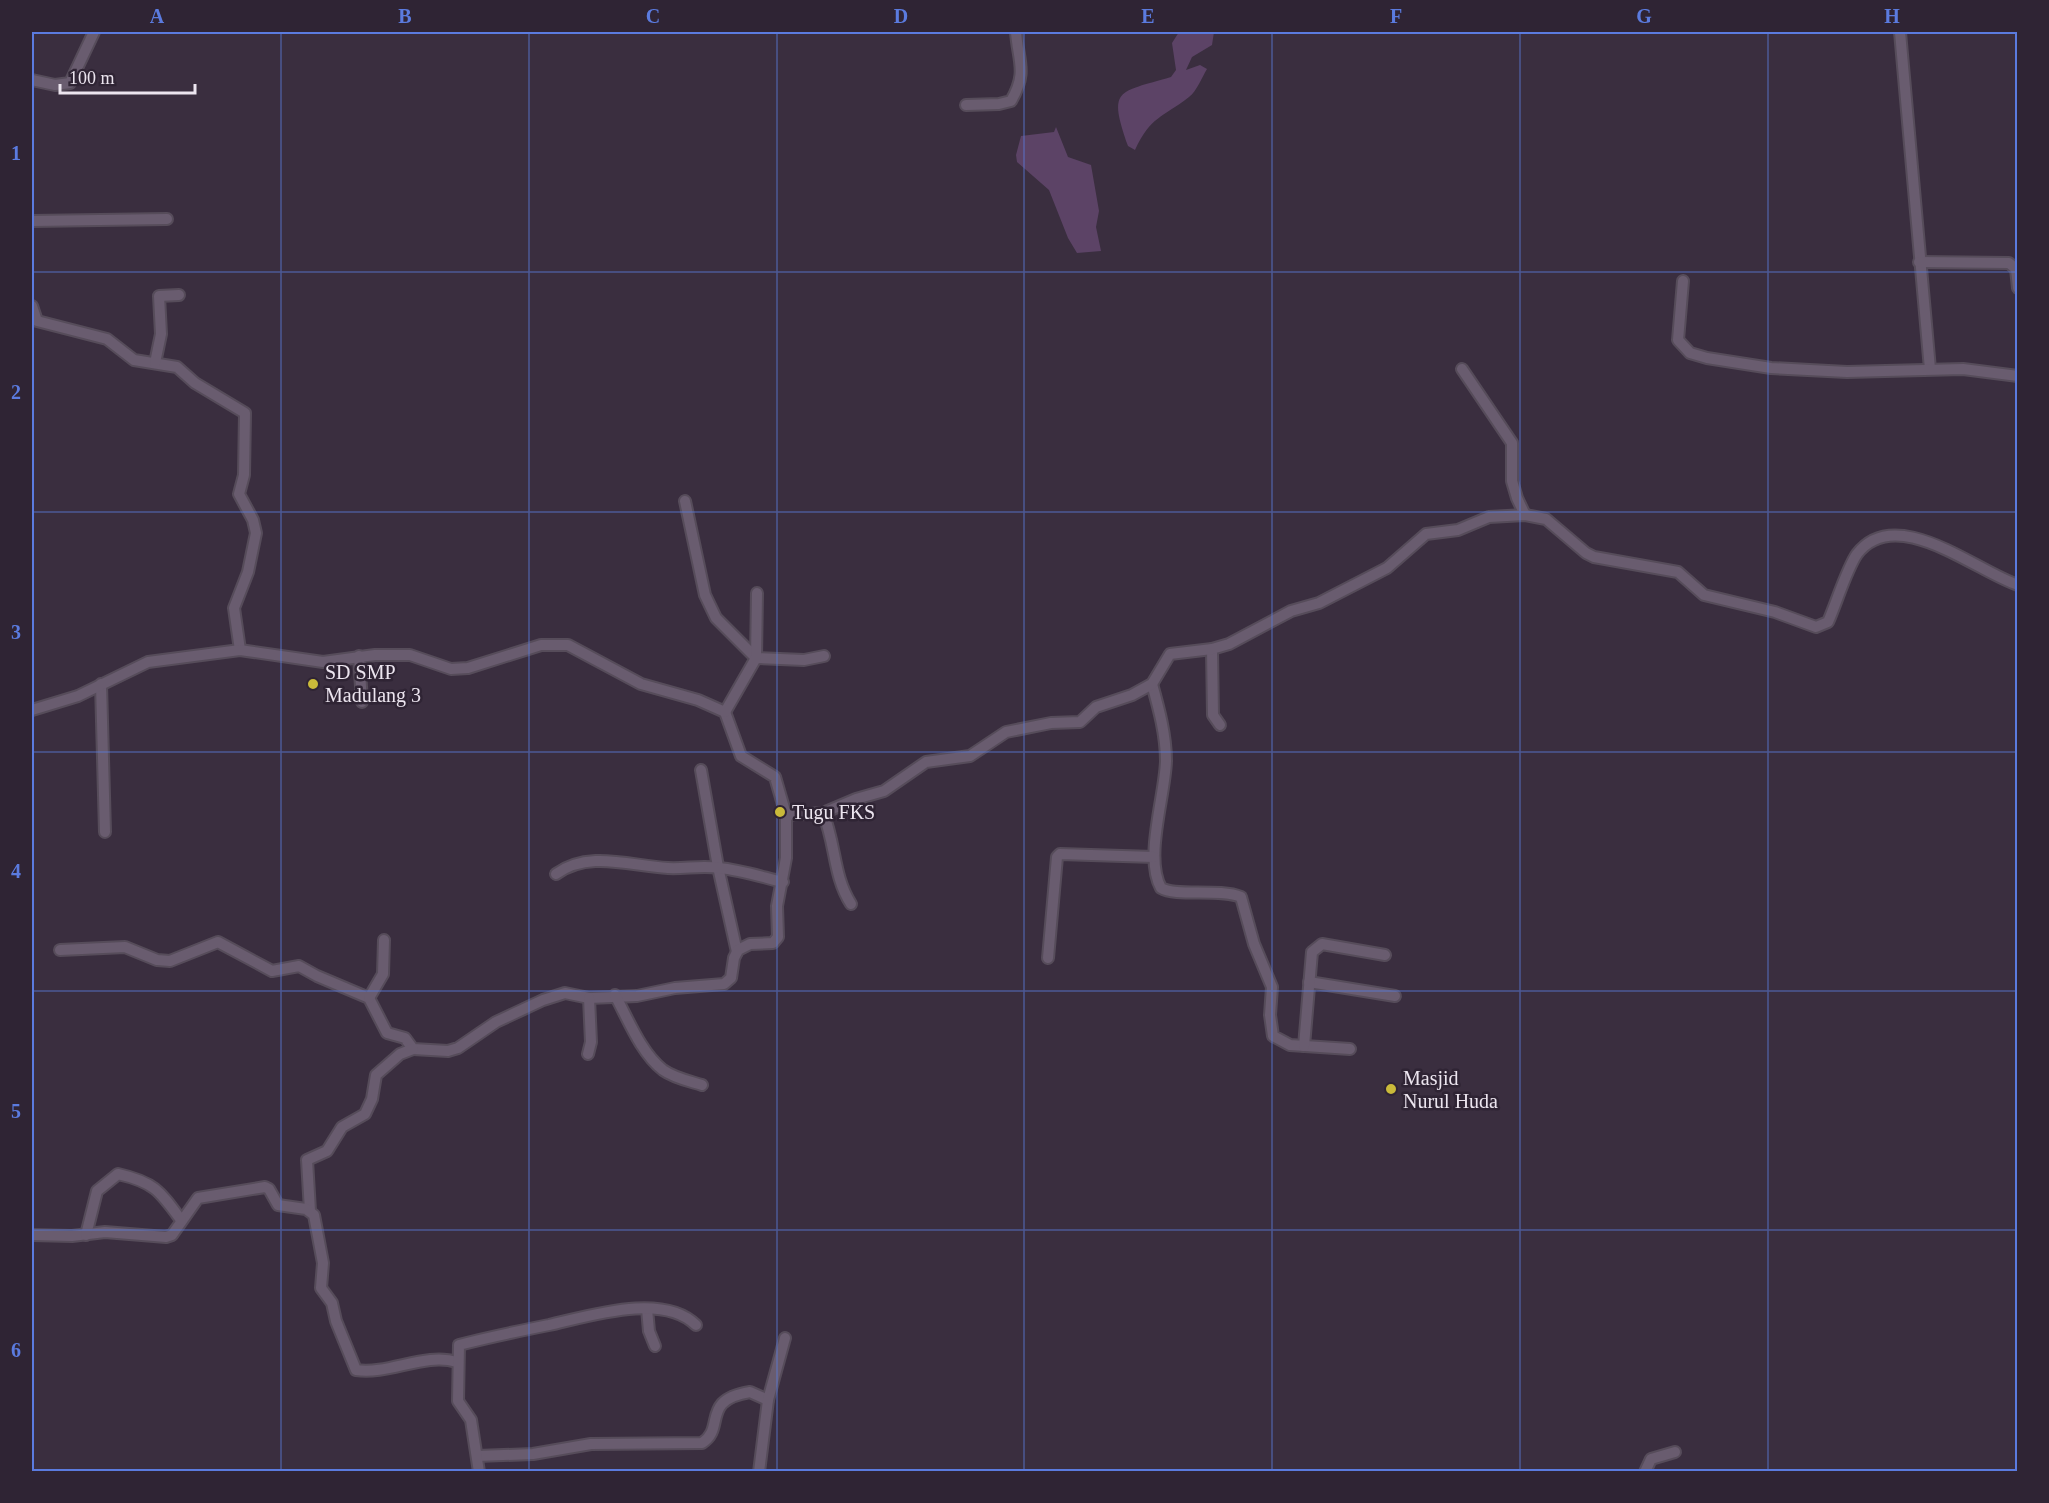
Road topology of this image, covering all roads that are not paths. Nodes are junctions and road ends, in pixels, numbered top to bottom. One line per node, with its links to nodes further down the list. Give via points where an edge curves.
1 (94, 32): 4 (street, via 70,83 55,85)
2 (1016, 32): 5 (street, via 1023,66 1011,101)
3 (1900, 32): 8 (street)
4 (32, 80)
5 (966, 105)
6 (167, 219): 7 (street)
7 (32, 221)
8 (1919, 262): 10 (street, via 2009,263 2016,269); 16 (street)
9 (1683, 280): 16 (street, via 1677,331 1678,340 1690,353 1742,365 1791,370)
10 (2018, 288)
11 (179, 295): 14 (street, via 159,296 161,334)
12 (32, 306): 13 (street)
13 (34, 321): 14 (street, via 107,339 134,360)
14 (154, 363): 23 (street, via 177,367 246,416 244,475 239,494 256,533 248,572 234,608)
15 (1462, 369): 19 (street, via 1512,443 1512,481)
16 (1930, 369): 17 (street)
17 (2018, 376)
18 (685, 501): 26 (street, via 705,595 716,618)
19 (1526, 515): 20 (street, via 1546,519 1594,557 1678,572 1704,595 1816,627 1828,622 1856,556 1874,542 1889,537 1935,544); 22 (street, via 1489,517 1458,530 1426,534 1387,568 1319,603 1291,611)
20 (2018, 585)
21 (757, 593): 26 (street)
22 (1212, 649): 28 (street, via 1170,654); 32 (street, via 1213,715)
23 (240, 650): 24 (street, via 324,662); 27 (street, via 148,662)
24 (359, 656): 29 (street); 31 (street, via 410,655 451,669 468,668 541,645 568,645 641,684)
25 (824, 656): 26 (street, via 804,660)
26 (756, 658): 31 (street)
27 (101, 684): 30 (street, via 78,696); 36 (street)
28 (1152, 684): 34 (street, via 1132,696 1096,707 1080,722 1006,732 970,756 932,759 889,789); 37 (street, via 1166,759)
29 (362, 702)
30 (32, 710)
31 (725, 712): 35 (street, via 741,756 775,777)
32 (1220, 725)
33 (701, 770): 38 (street)
34 (823, 813): 35 (street); 41 (street, via 834,845 837,876)
35 (786, 815): 40 (street)
36 (105, 832)
37 (1154, 857): 46 (street, via 1060,854); 52 (street, via 1157,882 1166,891 1237,895 1245,901 1254,944 1272,987 1272,1032 1276,1040)
38 (718, 867): 39 (street, via 669,868 590,861 569,864); 40 (street); 44 (street)
39 (556, 874)
40 (783, 882): 44 (street, via 777,906 777,940 750,944)
41 (851, 904)
42 (384, 940): 50 (street, via 383,974)
43 (60, 950): 50 (street, via 125,946 157,960 170,961 218,942 272,971 299,966)
44 (737, 952): 48 (street, via 731,978 724,984 637,996)
45 (1385, 955): 47 (street, via 1322,944 1312,952)
46 (1048, 958)
47 (1309, 982): 49 (street); 52 (street)
48 (615, 995): 51 (street); 56 (street, via 650,1056 663,1070)
49 (1395, 996)
50 (369, 998): 53 (street, via 385,1031 405,1038)
51 (589, 998): 53 (street, via 565,993 543,1000 496,1022 452,1050); 55 (street)
52 (1304, 1046): 54 (street)
53 (413, 1049): 57 (street, via 400,1054 376,1076 365,1114 342,1127 327,1151 307,1160)
54 (1350, 1049)
55 (588, 1054)
56 (702, 1085)
57 (310, 1211): 58 (street, via 278,1205 269,1189 261,1187 198,1198); 65 (street, via 322,1263 321,1288 335,1308 336,1322 356,1370 439,1359)
58 (182, 1220): 59 (street, via 166,1237 105,1232); 59 (street, via 159,1190 143,1179 118,1174 97,1191)
59 (86, 1235): 60 (street)
60 (32, 1236)
61 (647, 1309): 62 (street, via 683,1314); 64 (street); 65 (street, via 520,1328 460,1345)
62 (696, 1325)
63 (784, 1338): 66 (street)
64 (655, 1346)
65 (457, 1362): 68 (street, via 458,1401 471,1420)
66 (768, 1400): 68 (street, via 750,1392 724,1400 717,1407 707,1440 702,1443 591,1444 533,1454); 70 (street)
67 (1676, 1452): 71 (street, via 1651,1459)
68 (477, 1456): 69 (street)
69 (479, 1472)
70 (759, 1472)
71 (1645, 1472)

